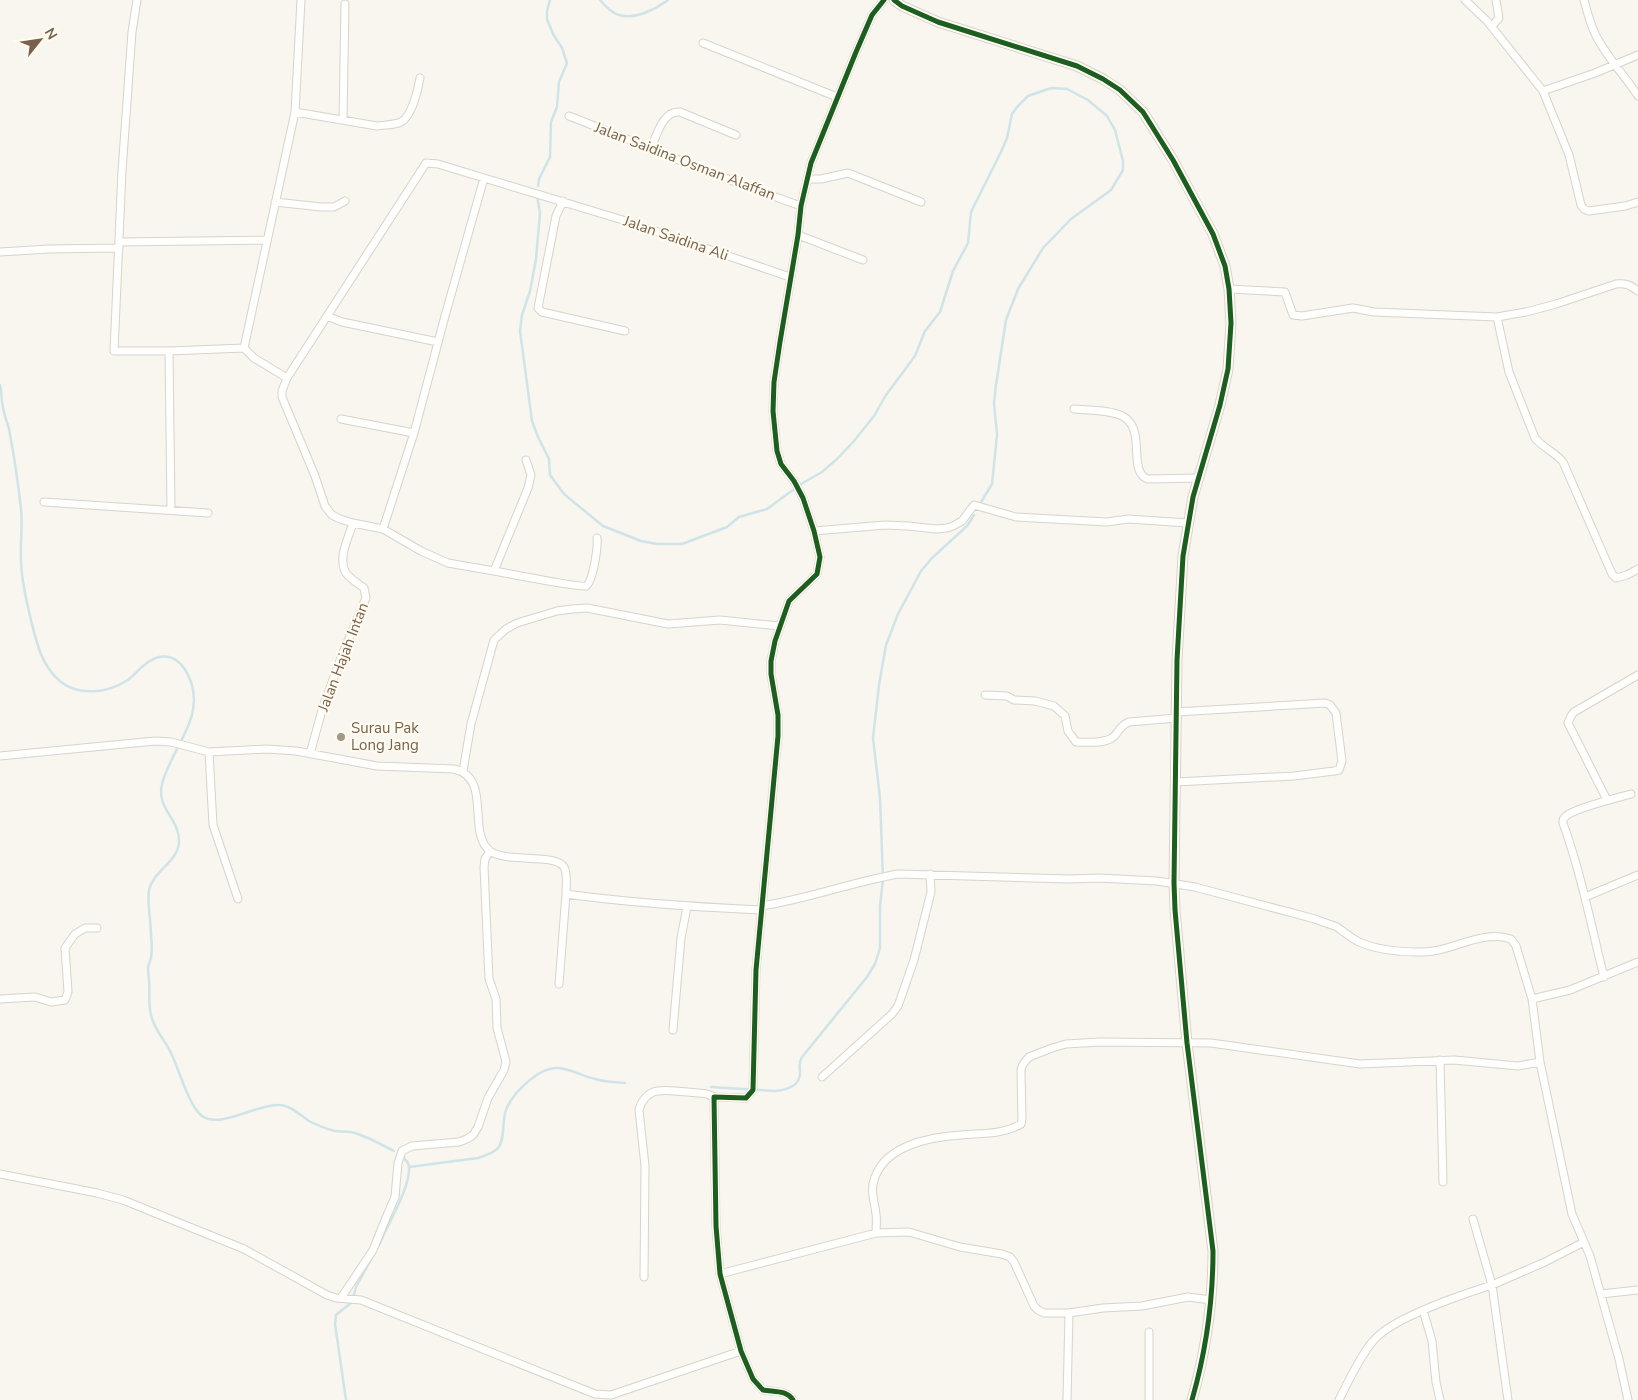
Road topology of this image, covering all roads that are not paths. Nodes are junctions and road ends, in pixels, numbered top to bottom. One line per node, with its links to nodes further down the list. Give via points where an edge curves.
1 (137, 0): 32 (street, via 132,32)
2 (301, 0): 17 (street)
3 (884, 0): 16 (street, via 872,15)
4 (894, 0): 36 (street, via 938,22 1077,66 1103,79 1129,98 1147,118 1173,160 1213,234 1225,266)
5 (1465, 0): 9 (street)
6 (1496, 0): 9 (street, via 1499,18)
7 (1584, 0): 12 (street, via 1595,34)
8 (345, 4): 19 (street)
9 (1492, 26): 14 (street)
10 (703, 43): 16 (street)
11 (1638, 56): 12 (street)
12 (1615, 64): 14 (street); 15 (street)
13 (420, 78): 19 (street, via 408,116 401,122 377,126)
14 (1543, 91): 28 (street, via 1565,141 1584,209)
15 (1638, 96)
16 (837, 97): 23 (street)
17 (295, 112): 19 (street); 26 (street)
18 (568, 116): 21 (street, Jalan Saidina Osman Alaffan)
19 (343, 120)
20 (736, 135): 21 (street, via 675,111 667,115)
21 (651, 148): 29 (street, Jalan Saidina Osman Alaffan, via 716,176)
22 (484, 178): 25 (street, Jalan Saidina Ali); 38 (street, Jalan Saidina Ali, via 426,163); 41 (street)
23 (808, 179): 27 (street, via 821,180 848,173); 29 (street)
24 (345, 201): 26 (street, via 339,206 327,207)
25 (563, 201): 35 (street, Jalan Saidina Ali); 40 (street, via 556,216 538,308 542,312)
26 (276, 202): 31 (street)
27 (921, 202)
28 (1638, 202)
29 (801, 206): 30 (street)
30 (798, 235): 34 (street); 35 (street)
31 (267, 240): 32 (street); 42 (street)
32 (119, 245): 33 (street); 43 (street, via 114,351)
33 (0, 252)
34 (863, 260)
35 (790, 277): 56 (street, via 774,382 773,411 778,458 799,490)
36 (1229, 289): 39 (street, via 1285,292 1293,315 1302,316 1354,308 1374,312); 49 (street, via 1228,369)
37 (1638, 291): 39 (street, via 1624,283 1616,284 1556,304)
38 (327, 316): 41 (street); 44 (street)
39 (1497, 317): 58 (street, via 1509,372 1535,438 1563,462 1612,574 1616,578)
40 (625, 331)
41 (438, 342): 47 (street)
42 (244, 348): 43 (street); 44 (street)
43 (169, 351): 51 (street)
44 (287, 378): 53 (street, via 282,397 325,506 340,520)
45 (1074, 409): 49 (street, via 1126,418 1135,432 1139,470 1148,480)
46 (340, 419): 47 (street)
47 (414, 433): 55 (street)
48 (526, 460): 59 (street, via 531,475 528,488)
49 (1199, 478): 54 (street)
50 (44, 502): 51 (street)
51 (172, 510): 52 (street)
52 (208, 512)
53 (353, 523): 55 (street); 65 (street, Jalan Hajah Intan, via 344,553 344,566 347,574 364,588 366,598 326,701)
54 (1188, 523): 56 (street, via 1016,517 974,505 962,521 947,528 885,525); 63 (street, via 1179,619)
55 (383, 529): 59 (street, via 448,563)
56 (814, 532): 60 (street, via 820,556 817,574 789,601)
57 (597, 538): 59 (street, via 590,580 584,587)
58 (1638, 569)
59 (494, 571)
60 (780, 626): 67 (street, via 720,620 668,624 572,608 506,629 494,640 471,724); 79 (street, via 771,661 778,736)
61 (1638, 675): 70 (street, via 1574,712 1568,723)
62 (984, 696): 63 (street, via 1008,696 1014,700 1054,706 1065,716 1068,731 1076,742 1111,739 1122,725 1129,722)
63 (1177, 715): 68 (street); 68 (street, via 1325,702 1336,713 1342,761 1339,770 1334,771)
64 (209, 752): 65 (street, via 267,749); 66 (street, via 155,741); 77 (street, via 213,825)
65 (310, 754): 67 (street, via 376,766 444,768)
66 (0, 756)
67 (463, 772): 71 (street, via 472,781 481,833)
68 (1176, 782): 74 (street)
69 (1631, 794): 70 (street)
70 (1607, 800): 76 (street, via 1567,815 1563,823)
71 (490, 851): 75 (street, via 504,856 557,861 566,874); 102 (street, via 484,867 489,978 496,999 497,1028 506,1062 504,1070 488,1098 478,1127 467,1139 412,1146 402,1151 395,1197 372,1250)
72 (930, 874): 74 (street); 79 (street, via 873,878); 90 (street, via 930,892 914,960 898,1006)
73 (1638, 875): 76 (street)
74 (1174, 883): 85 (street, via 1315,919 1369,946 1431,952 1499,936 1511,939); 87 (street)
75 (566, 894): 78 (street); 83 (street)
76 (1585, 897): 82 (street)
77 (238, 899)
78 (687, 907): 79 (street); 86 (street)
79 (761, 908): 91 (street, via 756,970 754,1086 746,1098)
80 (97, 928): 84 (street, via 85,928 75,934 65,948 68,992 65,1000)
81 (1638, 962): 82 (street)
82 (1604, 976): 85 (street, via 1570,990)
83 (559, 984)
84 (0, 998)
85 (1532, 999): 89 (street)
86 (673, 1030)
87 (1187, 1043): 88 (street, via 1211,1043 1360,1064); 95 (street, via 1082,1043 1052,1048 1029,1057 1020,1070 1021,1124 995,1133 926,1141 898,1150 885,1160 872,1189); 103 (street, via 1212,1241)
88 (1440, 1060): 89 (street, via 1518,1066); 93 (street)
89 (1540, 1062): 96 (street, via 1572,1214)
90 (822, 1077)
91 (714, 1097): 97 (street); 98 (street, via 658,1090 646,1097 640,1106 645,1166)
92 (0, 1174): 102 (street, via 122,1200 244,1250 327,1296)
93 (1443, 1182)
94 (1473, 1219): 99 (street)
95 (876, 1233): 97 (street); 105 (street, via 909,1232 1010,1257 1038,1310)
96 (1584, 1242): 99 (street); 101 (street)
97 (720, 1274): 107 (street)
98 (644, 1277)
99 (1492, 1285): 104 (street); 114 (street)
100 (1638, 1290): 101 (street)
101 (1601, 1294): 115 (street)
102 (345, 1298): 107 (street, via 361,1300 602,1395 622,1392)
103 (1211, 1300): 105 (street, via 1188,1298); 111 (street, via 1204,1353)
104 (1423, 1310): 112 (street, via 1392,1325 1375,1338); 113 (street, via 1432,1341)
105 (1069, 1313): 109 (street)
106 (1149, 1332): 110 (street)
107 (741, 1352): 108 (street, via 760,1388 786,1393)
108 (793, 1400)
109 (1067, 1400)
110 (1149, 1400)
111 (1192, 1400)
112 (1339, 1400)
113 (1440, 1400)
114 (1508, 1400)
115 (1628, 1400)

